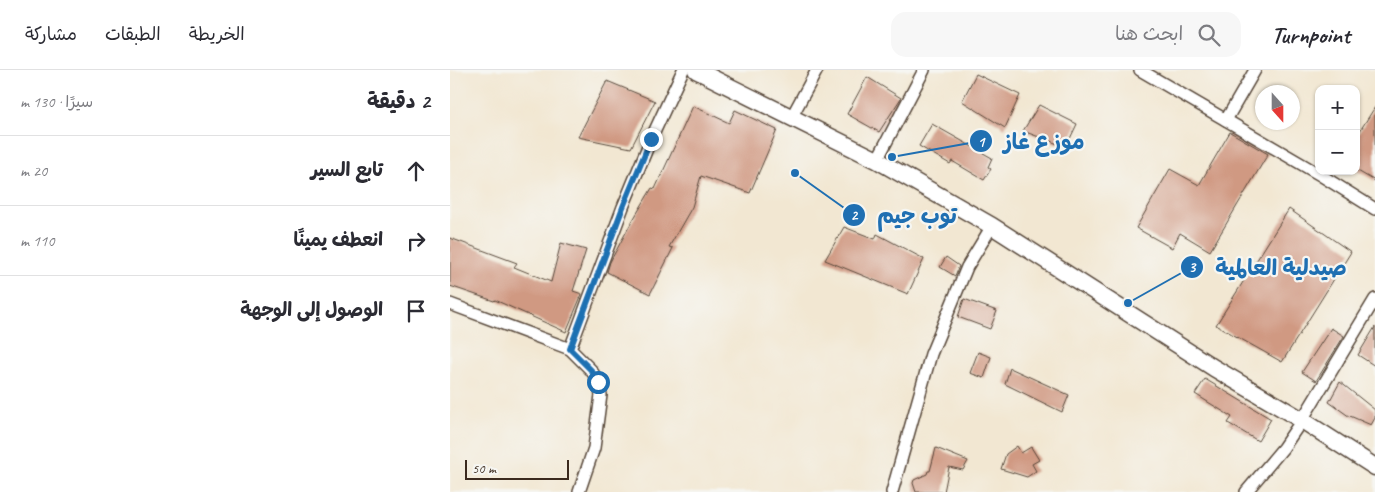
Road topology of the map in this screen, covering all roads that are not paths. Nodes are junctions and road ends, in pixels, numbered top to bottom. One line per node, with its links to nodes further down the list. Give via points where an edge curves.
1 (683, 70): 14 (street, via 623,207)
2 (817, 70): 7 (street)
3 (924, 70): 9 (street)
4 (1140, 70): 8 (street)
5 (1255, 70): 8 (street)
6 (700, 71): 7 (street)
7 (791, 118): 9 (street)
8 (1226, 120): 10 (street)
9 (877, 160): 11 (street)
10 (1375, 209)
11 (992, 226): 15 (street, via 1214,368); 18 (street, via 967,267 931,354)
12 (1375, 299): 15 (street)
13 (450, 304): 14 (street)
14 (570, 349): 17 (street, via 591,370 601,395 594,448)
15 (1302, 420): 16 (street); 19 (street)
16 (1375, 467)
17 (579, 492)
18 (892, 492)
19 (1246, 492)

